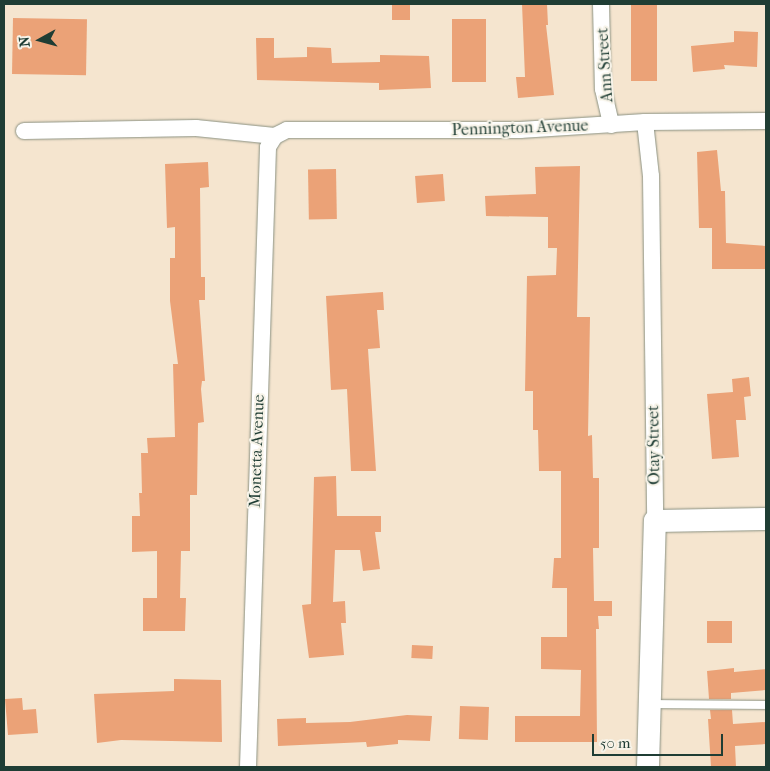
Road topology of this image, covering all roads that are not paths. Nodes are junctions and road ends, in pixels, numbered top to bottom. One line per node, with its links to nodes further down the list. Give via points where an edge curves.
1 (601, 4): 4 (street, Ann Street, via 603,89)
2 (766, 120): 3 (street, Pennington Avenue)
3 (645, 122): 4 (street, Pennington Avenue); 8 (street, Otay Street, via 652,176)
4 (612, 125): 6 (street, Pennington Avenue, via 520,130 286,130)
5 (24, 131): 6 (street, via 196,128)
6 (275, 136): 11 (street, Monetta Avenue, via 268,147)
7 (766, 519): 8 (street)
8 (654, 521): 9 (street, Otay Street)
9 (649, 704): 10 (lane); 12 (street, Otay Street)
10 (766, 705)
11 (248, 767)
12 (648, 767)

